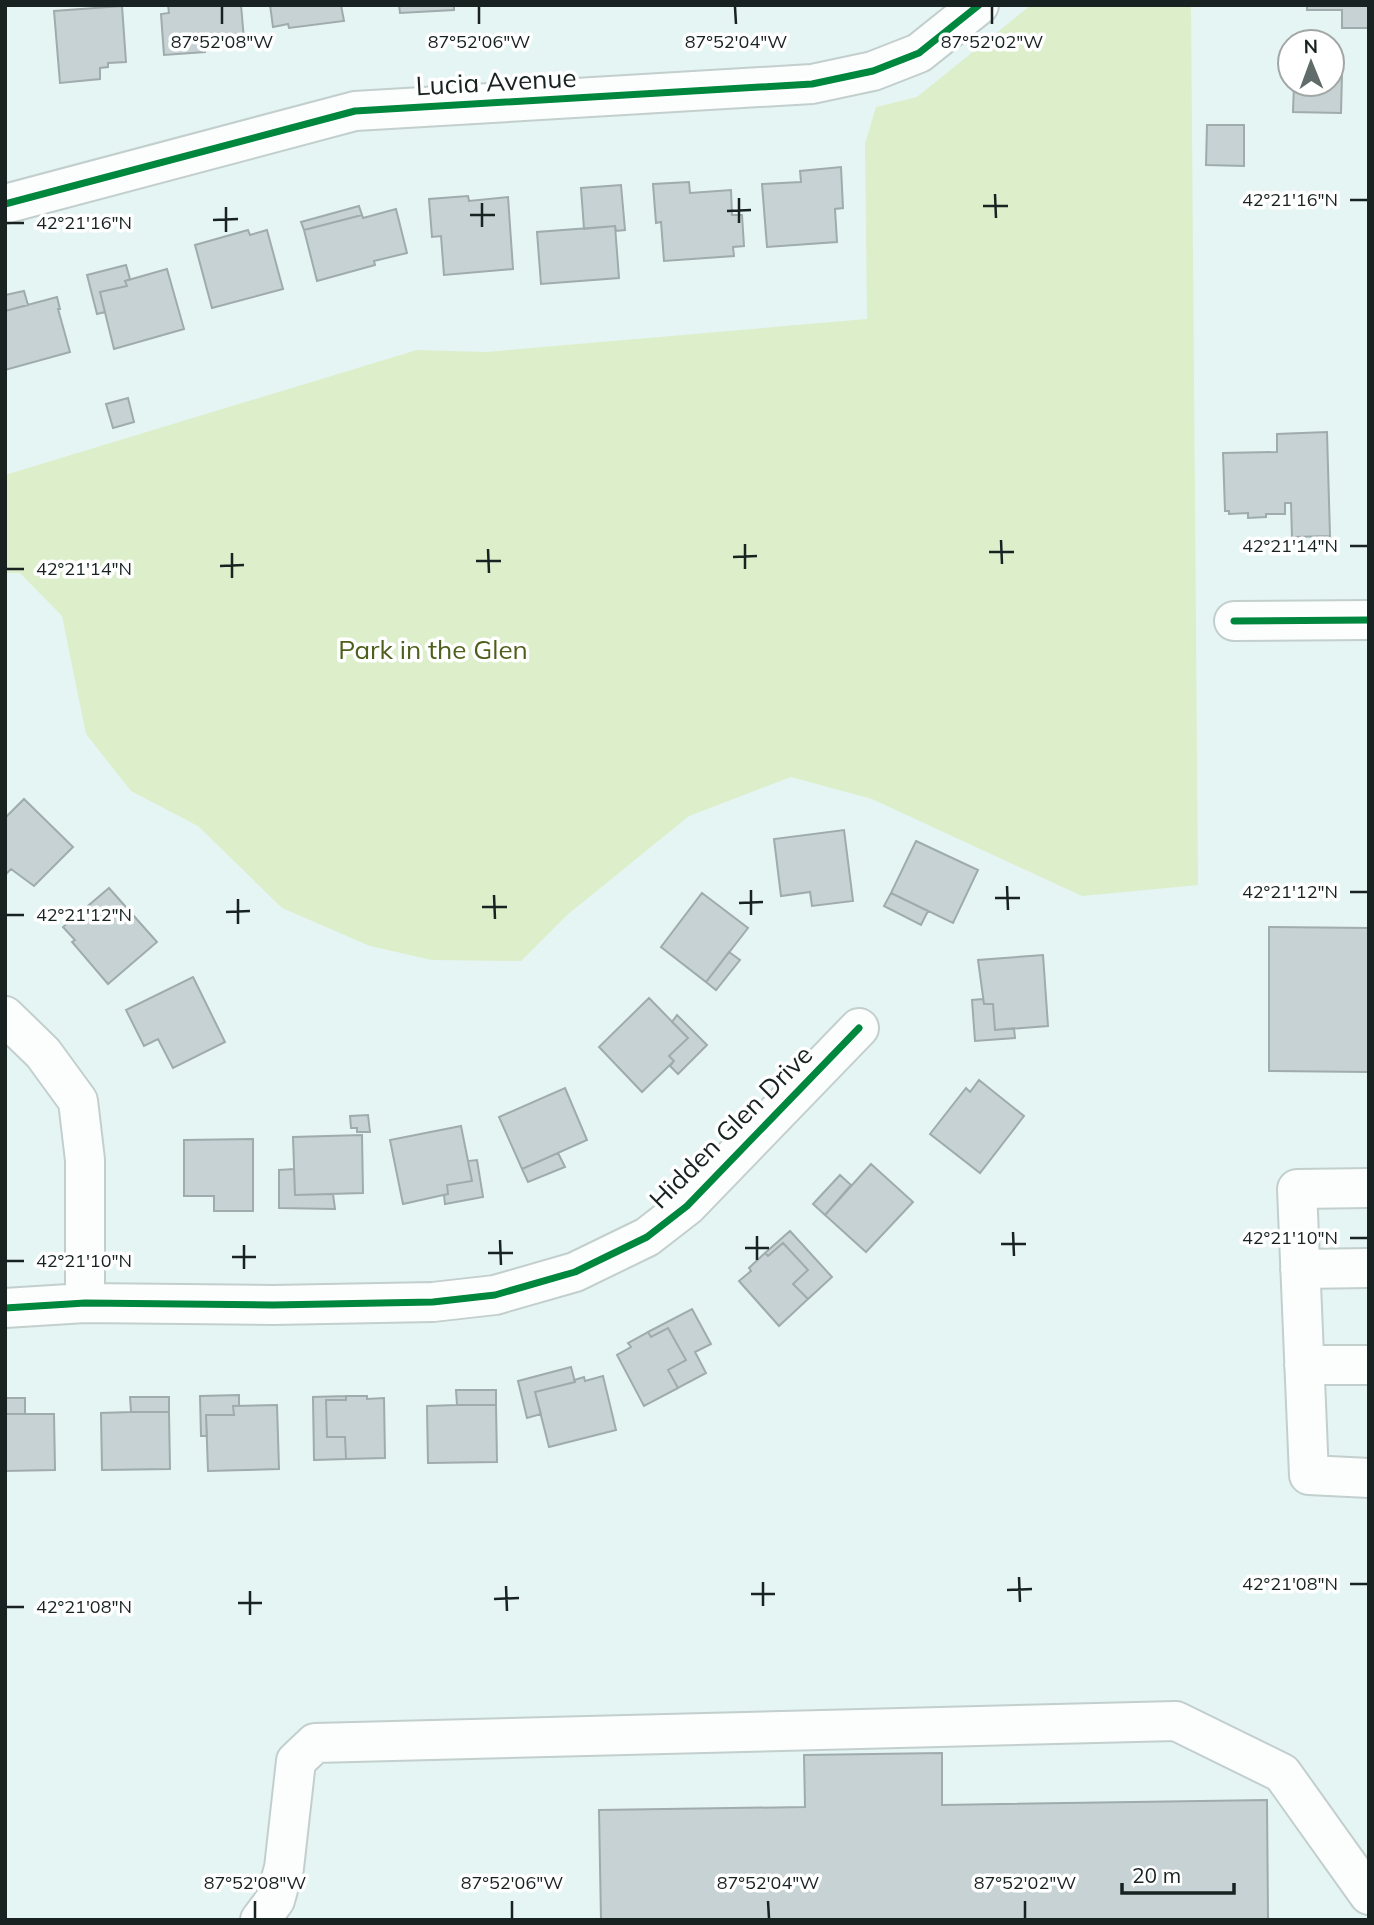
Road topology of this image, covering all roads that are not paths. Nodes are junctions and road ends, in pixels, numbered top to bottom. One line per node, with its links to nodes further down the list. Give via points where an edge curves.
1 (979, 5): 2 (street, Lucia Avenue, via 919,53 873,71 812,84 355,111)
2 (5, 204)
3 (1369, 620): 4 (street)
4 (1234, 621)
5 (5, 1016): 10 (street, via 43,1053 78,1101 85,1160)
6 (859, 1028): 10 (street, Hidden Glen Drive, via 687,1206 647,1237 575,1272 495,1295 433,1302)
7 (1369, 1188): 9 (street, via 1297,1189)
8 (1369, 1268): 9 (street)
9 (1300, 1269): 12 (street)
10 (85, 1303): 11 (street, Hidden Glen Drive)
11 (5, 1308)
12 (1304, 1365): 13 (street); 14 (street, via 1309,1475)
13 (1369, 1365)
14 (1369, 1478)
15 (1369, 1895): 16 (street, via 1282,1773 1176,1721 315,1744 296,1761 284,1868 275,1900)
16 (260, 1920)

